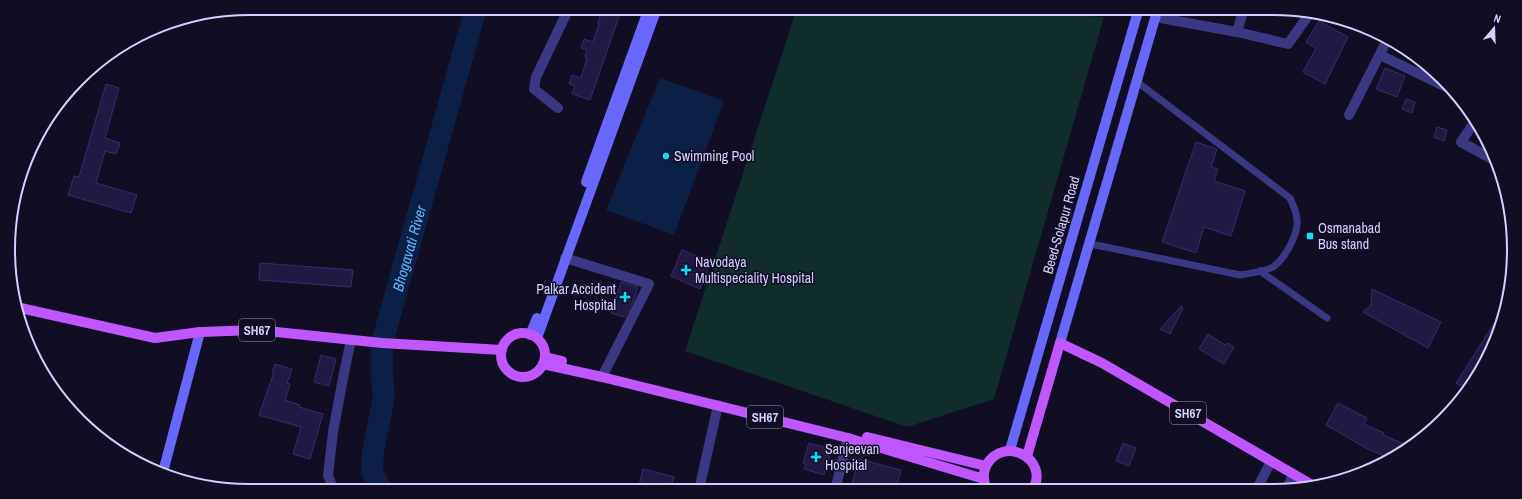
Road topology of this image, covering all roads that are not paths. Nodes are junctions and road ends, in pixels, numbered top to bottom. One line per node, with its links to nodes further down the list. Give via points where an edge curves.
1 (566, 15): 14 (street, via 536,77 534,89)
2 (647, 15): 24 (street)
3 (654, 15): 19 (street)
4 (1137, 15): 32 (street, Beed-Solapur Road)
5 (1155, 15): 12 (street)
6 (1165, 15): 9 (street)
7 (1242, 15): 9 (street)
8 (1307, 18): 9 (street, via 1288,44)
9 (1237, 32)
10 (1385, 44): 11 (street)
11 (1380, 55): 13 (street); 15 (street)
12 (1136, 81): 18 (street); 20 (lane, via 1290,198 1298,221 1291,246 1272,267)
13 (1436, 82)
14 (558, 108)
15 (1350, 115)
16 (1472, 126): 17 (street, via 1461,142)
17 (1488, 157)
18 (1089, 244): 20 (lane, via 1240,275); 26 (street)
19 (565, 258): 24 (street); 29 (street, via 649,284)
20 (1260, 271): 22 (lane)
21 (23, 308): 23 (main road, SH67, via 155,338)
22 (1327, 318)
23 (200, 332): 25 (main road, SH67, via 257,330); 36 (street)
24 (534, 336): 27 (main road, via 516,334 505,343); 28 (main road, via 542,343)
25 (351, 340): 27 (main road, SH67); 41 (street, via 333,432 328,475)
26 (1060, 343): 33 (main road); 34 (main road, SH67, via 1102,363)
27 (502, 350): 28 (main road, via 501,357 507,370 520,377 534,374)
28 (544, 360): 29 (main road, SH67)
29 (603, 374): 30 (main road, SH67); 35 (main road)
30 (718, 405): 31 (main road, SH67); 42 (street)
31 (848, 438): 38 (main road, SH67); 43 (street)
32 (1010, 450): 33 (main road); 35 (main road, via 995,455)
33 (1027, 456): 45 (main road, via 1036,469)
34 (1271, 461): 37 (main road, SH67); 46 (street)
35 (986, 466): 38 (main road)
36 (164, 468)
37 (1293, 474): 39 (main road, SH67); 40 (street)
38 (984, 479): 44 (main road)
39 (1306, 481)
40 (1289, 483)
41 (331, 484)
42 (700, 484)
43 (836, 484)
44 (985, 484)
45 (1036, 484)
46 (1260, 484)

